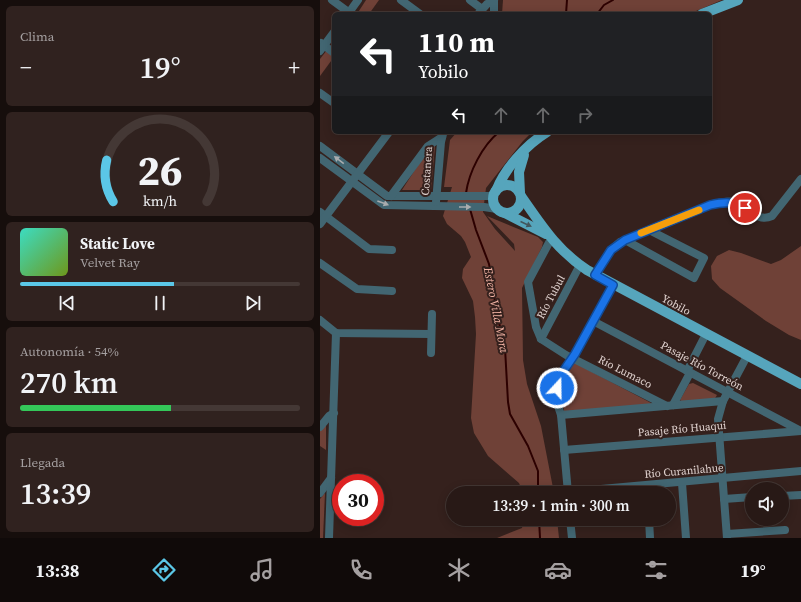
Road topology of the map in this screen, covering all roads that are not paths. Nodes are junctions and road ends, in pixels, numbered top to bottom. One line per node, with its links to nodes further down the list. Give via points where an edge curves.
1 (332, 0): 7 (street)
2 (358, 0): 8 (street)
3 (401, 0): 9 (street)
4 (470, 0): 10 (street)
5 (494, 0): 10 (street); 11 (street)
6 (738, 0): 12 (main road)
7 (348, 12)
8 (350, 12)
9 (417, 12)
10 (480, 12)
11 (494, 12)
12 (707, 12)
13 (332, 34): 14 (street)
14 (321, 46): 15 (street)
15 (332, 52)
16 (320, 93): 17 (street)
17 (332, 102)
18 (387, 134): 24 (street)
19 (443, 134): 29 (street, Costanera, via 428,146); 30 (street, Costanera)
20 (544, 134): 22 (main road)
21 (320, 146): 24 (street, one-way to 21)
22 (526, 150): 27 (main road); 28 (main road, via 519,172)
23 (320, 158): 26 (street)
24 (357, 174): 26 (street); 29 (street, via 384,194)
25 (801, 179): 35 (street, via 772,216 767,218 759,218 735,202 722,202)
26 (351, 182): 31 (street, one-way to 31, via 384,205); 33 (street)
27 (491, 195): 28 (main road, via 509,185); 30 (street); 32 (main road)
28 (521, 195): 32 (main road, via 518,209 512,213); 36 (main road, Yobilo)
29 (391, 196): 30 (street)
30 (436, 197): 31 (street, Costanera)
31 (436, 206): 32 (street, one-way to 32, via 484,207)
32 (501, 211): 36 (main road, Yobilo, one-way to 36)
33 (323, 214): 34 (street); 38 (street, via 369,249)
34 (320, 224)
35 (649, 230): 37 (street); 37 (street, via 704,258 694,278)
36 (549, 237): 40 (main road, Yobilo); 50 (street, via 528,282 536,327)
37 (625, 240): 41 (street, via 611,250)
38 (392, 250)
39 (320, 263): 43 (street, via 357,290)
40 (580, 265): 41 (main road, Yobilo); 50 (street, Río Tubul)
41 (595, 275): 42 (main road, Yobilo)
42 (613, 285): 46 (street); 49 (main road, Yobilo)
43 (392, 291)
44 (432, 314): 48 (street)
45 (320, 320): 47 (street)
46 (593, 321): 53 (street); 54 (street, Pasaje Río Torreón)
47 (336, 333): 48 (street); 59 (street)
48 (432, 334): 51 (street)
49 (706, 334): 52 (main road, Yobilo); 54 (street)
50 (541, 339): 53 (street, Río Lumaco)
51 (431, 353)
52 (747, 356): 55 (main road, Yobilo); 56 (street)
53 (573, 358): 58 (street, Río Lumaco); 60 (street, via 558,382 558,409)
54 (689, 372): 56 (street, Pasaje Río Torreón); 58 (street)
55 (801, 384)
56 (728, 392): 57 (street); 62 (street, Pasaje Río Torreón)
57 (723, 401): 58 (street); 63 (street, via 718,419)
58 (670, 406): 60 (street)
59 (334, 413): 61 (street); 66 (street)
60 (561, 415): 64 (street)
61 (320, 427)
62 (800, 431): 63 (street, Pasaje Río Huaqui)
63 (719, 437): 64 (street, Pasaje Río Huaqui); 67 (street)
64 (564, 450): 69 (street)
65 (801, 472): 67 (street, Río Curanilahue)
66 (331, 478): 71 (street); 80 (street)
67 (722, 479): 68 (street, Río Curanilahue); 75 (street)
68 (682, 482): 70 (street, Río Curanilahue); 83 (street)
69 (567, 486)
70 (662, 486)
71 (320, 493)
72 (801, 494): 73 (street)
73 (789, 495)
74 (745, 498): 75 (street)
75 (724, 499): 79 (street)
76 (571, 526): 81 (street)
77 (649, 526): 82 (street)
78 (785, 530): 79 (street)
79 (727, 536)
80 (329, 538)
81 (572, 538)
82 (650, 538)
83 (686, 538)

